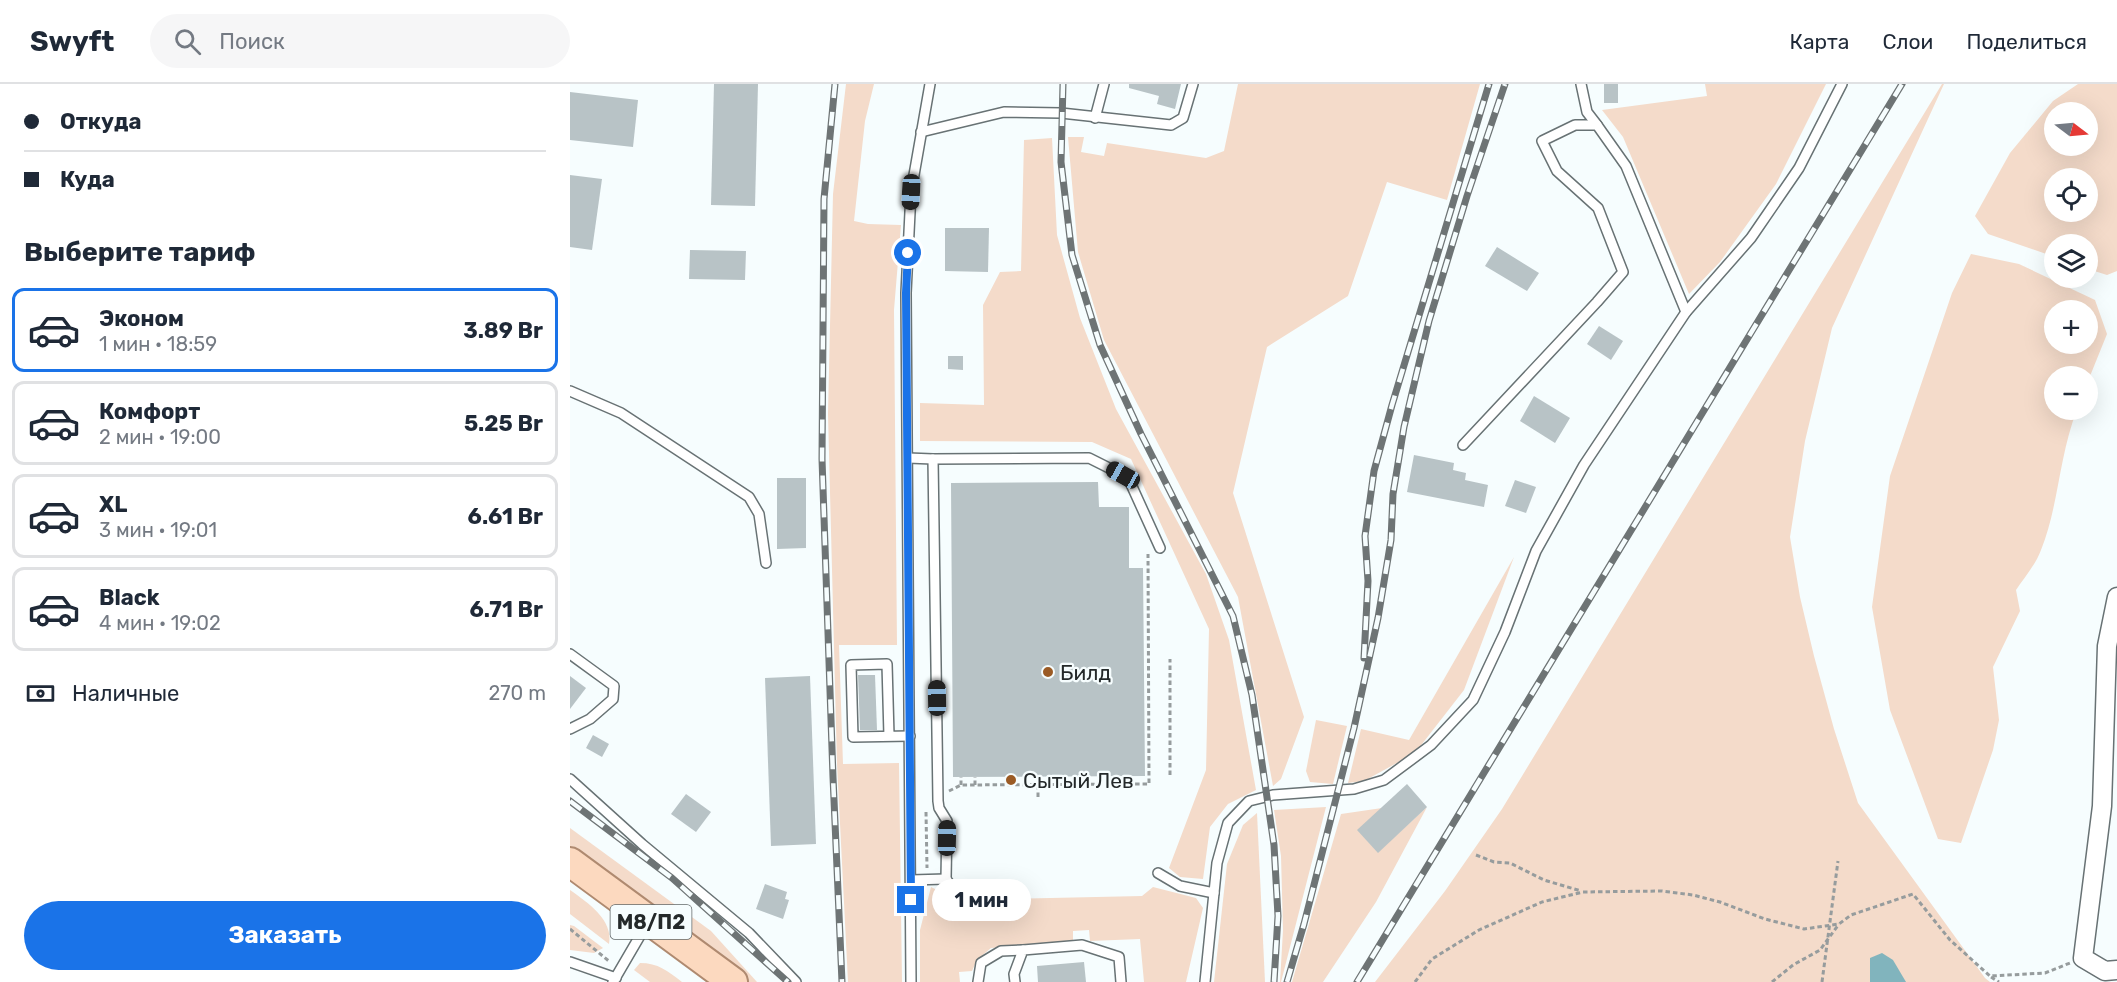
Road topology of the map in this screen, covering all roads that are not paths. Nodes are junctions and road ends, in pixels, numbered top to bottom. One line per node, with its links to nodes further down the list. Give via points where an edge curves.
1 (930, 84): 8 (lane)
2 (1104, 84): 6 (lane)
3 (1193, 84): 6 (lane, via 1183,118 1171,124)
4 (1581, 84): 7 (lane, via 1587,112)
5 (1842, 84): 9 (lane, via 1799,168 1751,238)
6 (1095, 118): 8 (lane, via 1004,112)
7 (1597, 125): 9 (lane, via 1626,166); 11 (lane, via 1575,125 1542,141 1557,171 1598,208 1623,272)
8 (921, 132): 12 (lane, via 911,192 907,282)
9 (1686, 312): 30 (lane, via 1584,465 1536,551 1473,700 1431,746 1384,780 1354,789 1273,795 1249,801 1228,823)
10 (570, 391): 15 (lane, via 621,413 748,497 759,514)
11 (1463, 445)
12 (908, 458): 13 (lane); 21 (lane)
13 (933, 459): 14 (lane, via 1092,459 1130,482); 26 (lane, via 938,801 947,821)
14 (1160, 548)
15 (766, 563)
16 (2117, 597): 17 (street)
17 (2112, 646): 23 (street)
18 (570, 654): 19 (lane, via 614,686 614,699 590,719)
19 (570, 729)
20 (889, 736): 20 (lane, via 887,664 851,665 853,737); 21 (lane)
21 (910, 736): 27 (lane)
22 (570, 779): 38 (lane, via 749,933)
23 (2109, 806): 34 (street, via 2083,958 2104,971)
24 (570, 862): 31 (main road, М8/П2)
25 (1158, 873): 30 (lane, via 1180,886)
26 (946, 879): 27 (lane); 29 (lane)
27 (911, 880): 39 (lane)
28 (570, 881): 31 (main road, М8/П2)
29 (959, 889)
30 (1214, 893): 43 (lane)
31 (645, 927): 35 (lane); 36 (main road, М8/П2); 37 (main road, М8/П2)
32 (1023, 950): 40 (lane, via 1001,951 981,963); 41 (lane); 42 (lane, via 1082,945 1119,957)
33 (570, 962): 35 (lane)
34 (2117, 970)
35 (617, 977)
36 (706, 982)
37 (733, 982)
38 (796, 982)
39 (911, 982)
40 (978, 982)
41 (1015, 982)
42 (1121, 982)
43 (1205, 982)

